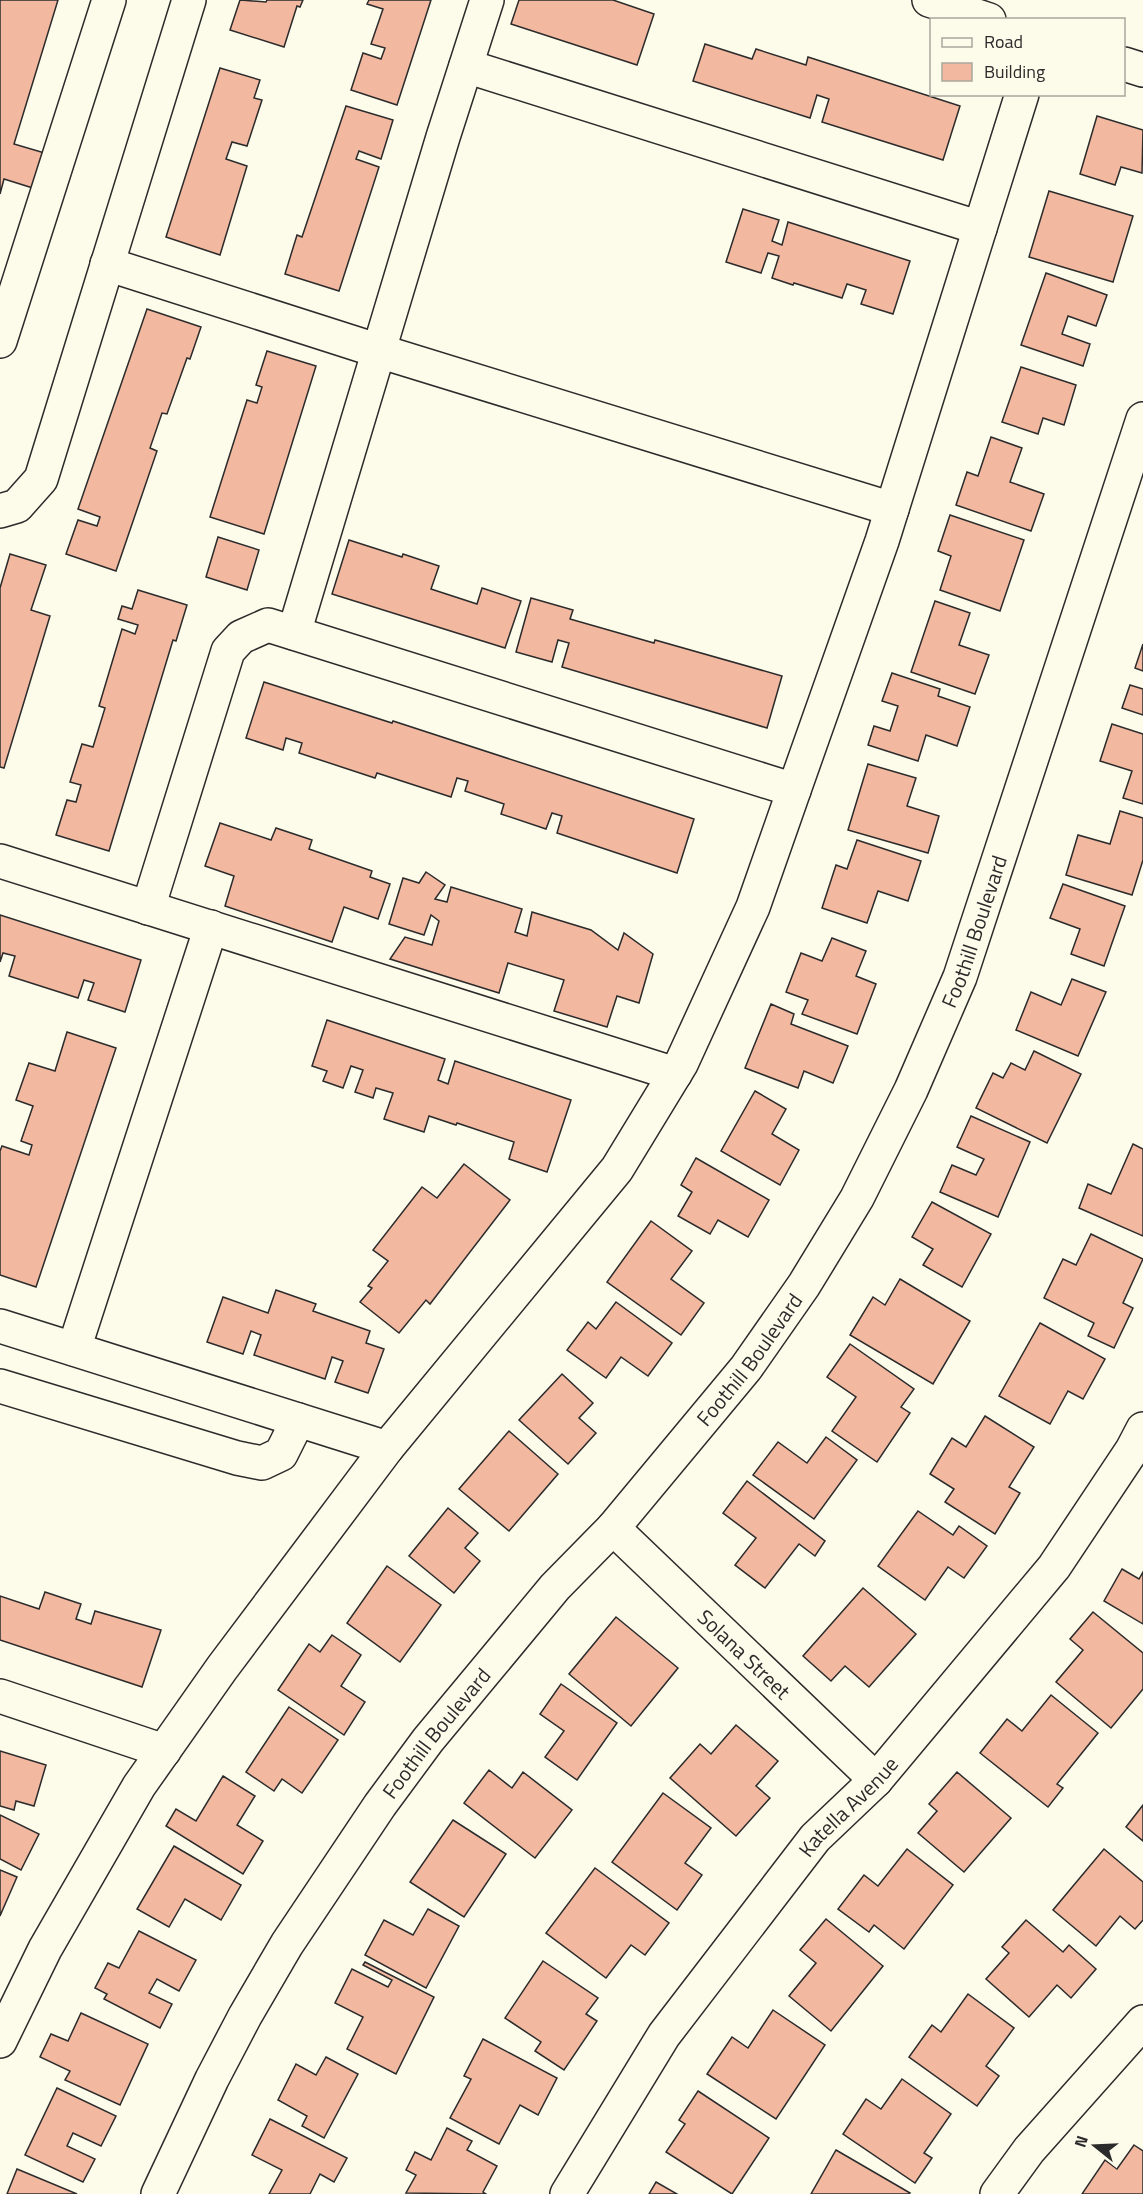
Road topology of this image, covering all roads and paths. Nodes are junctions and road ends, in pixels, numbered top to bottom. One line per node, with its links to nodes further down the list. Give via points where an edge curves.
1 (109, 0): 12 (street)
2 (189, 0): 11 (street)
3 (487, 0): 7 (street)
4 (929, 0): 5 (street)
5 (983, 18)
6 (1125, 63): 8 (street)
7 (466, 66): 10 (street); 13 (street)
8 (1143, 70)
9 (1021, 96): 10 (street)
10 (980, 228): 15 (street)
11 (107, 264): 13 (street); 16 (street, via 41,479 17,506)
12 (0, 341)
13 (379, 351): 15 (street); 17 (street)
14 (1143, 419): 29 (street, Foothill Boulevard, via 960,977 911,1089 857,1198 804,1285 746,1368)
15 (892, 509): 18 (street)
16 (0, 511)
17 (294, 633): 18 (street); 20 (street, via 268,625 241,637 228,651)
18 (794, 790): 22 (street, via 753,907)
19 (0, 861): 20 (street)
20 (148, 908): 21 (street)
21 (211, 927): 22 (street); 24 (street)
22 (675, 1074): 28 (street, via 616,1169)
23 (0, 1326): 24 (street)
24 (74, 1349): 26 (street)
25 (0, 1386): 26 (street, via 262,1463 281,1454)
26 (298, 1419): 28 (street)
27 (1139, 1445): 32 (street, Katella Avenue, via 1054,1567)
28 (387, 1448): 31 (street)
29 (613, 1528): 32 (street, Solana Street); 35 (street, Foothill Boulevard, via 555,1587 435,1731 332,1873 245,2016)
30 (0, 1696): 31 (street)
31 (164, 1751): 34 (street, via 139,1786 45,1949)
32 (876, 1780): 36 (street, Katella Avenue, via 815,1838 664,2034)
33 (1138, 2038): 37 (street, via 1029,2150)
34 (0, 2042)
35 (158, 2194)
36 (567, 2194)
37 (997, 2194)

